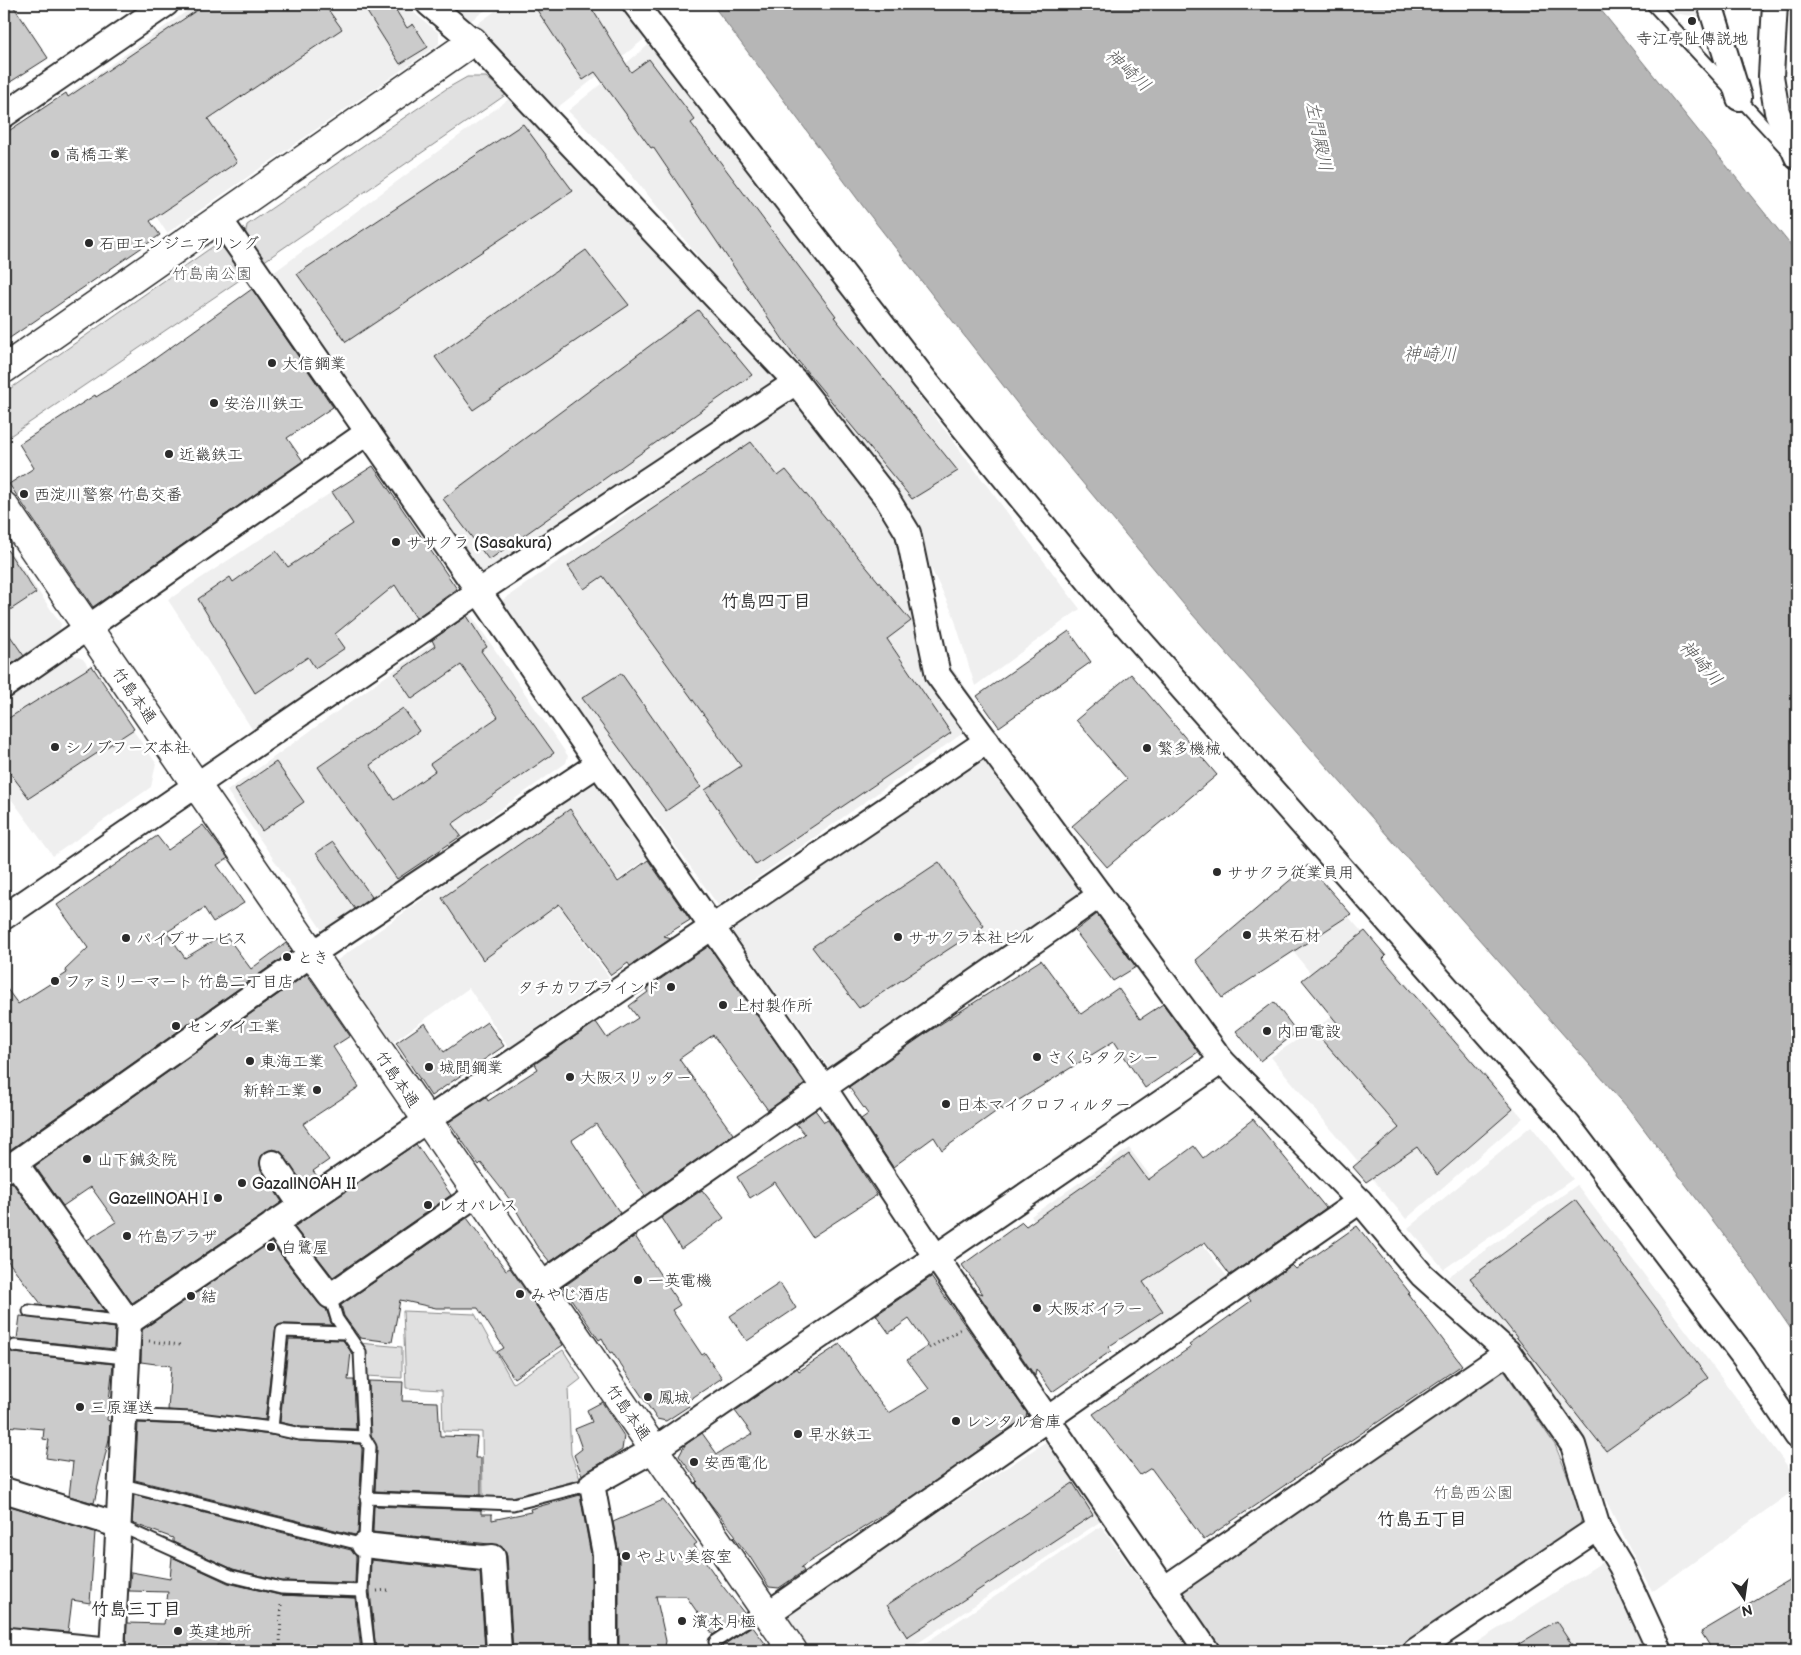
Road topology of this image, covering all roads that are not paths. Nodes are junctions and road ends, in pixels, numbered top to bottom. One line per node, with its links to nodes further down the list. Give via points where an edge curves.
1 (166, 4): 9 (street)
2 (429, 4): 7 (street)
3 (636, 4): 48 (street, via 925,380 1105,602 1568,1125 1744,1357)
4 (1652, 4): 8 (lane)
5 (1710, 4): 8 (street)
6 (1776, 4): 10 (street, via 1771,76 1777,112)
7 (473, 41): 12 (street); 14 (street)
8 (1739, 98): 11 (lane)
9 (4, 115)
10 (1797, 156)
11 (1797, 161)
12 (218, 218): 13 (street); 15 (street)
13 (4, 369)
14 (796, 382): 17 (street); 20 (street, via 886,497 908,533 938,675)
15 (368, 432): 17 (street); 18 (street)
16 (4, 506): 18 (street, 竹島本通)
17 (478, 592): 21 (street); 22 (street)
18 (88, 628): 19 (street); 22 (street, 竹島本通)
19 (4, 686)
20 (987, 742): 23 (street); 25 (street)
21 (598, 764): 25 (street); 26 (street)
22 (197, 785): 24 (street); 26 (street, 竹島本通)
23 (1100, 895): 27 (street); 28 (street)
24 (4, 918)
25 (711, 928): 28 (street); 29 (street)
26 (312, 953): 29 (street, 竹島本通); 31 (street)
27 (1222, 1061): 33 (street); 36 (street)
28 (824, 1088): 36 (street); 37 (street)
29 (427, 1120): 32 (street, 竹島本通); 34 (street)
30 (273, 1163): 34 (street)
31 (10, 1168): 40 (street)
32 (477, 1194): 37 (street, 竹島本通); 38 (street)
33 (1360, 1201): 43 (street, via 1422,1275); 46 (street)
34 (302, 1205): 35 (street)
35 (274, 1223): 38 (street); 40 (street)
36 (936, 1256): 46 (street); 50 (street)
37 (541, 1285): 50 (street, 竹島本通)
38 (330, 1296): 41 (lane, via 337,1319)
39 (29, 1310): 40 (lane)
40 (128, 1322): 44 (street)
41 (347, 1333): 47 (lane, via 282,1331); 49 (lane, via 360,1352)
42 (15, 1346): 44 (lane)
43 (1508, 1352): 56 (street, via 1573,1445); 58 (street)
44 (125, 1358): 45 (street)
45 (123, 1415): 47 (lane, via 191,1418); 51 (street)
46 (1047, 1419): 58 (street); 60 (street)
47 (272, 1428): 49 (lane, via 300,1434)
48 (1797, 1436)
49 (364, 1437): 54 (lane, via 370,1447)
50 (655, 1449): 52 (street); 60 (street, 竹島本通)
51 (120, 1484): 55 (street); 57 (lane)
52 (592, 1484): 54 (lane, via 513,1504); 66 (street, via 605,1554)
53 (4, 1490): 55 (street)
54 (366, 1498): 57 (lane)
55 (118, 1525): 59 (lane, via 231,1576 281,1588); 63 (street)
56 (1598, 1528): 69 (street); 70 (street, via 1621,1566)
57 (364, 1545): 59 (lane); 65 (street, via 492,1557)
58 (1164, 1589): 68 (street)
59 (362, 1591): 64 (lane)
60 (767, 1610): 62 (lane); 67 (street, 竹島本通)
61 (8, 1640): 63 (street)
62 (715, 1642)
63 (112, 1651)
64 (368, 1651)
65 (499, 1651)
66 (605, 1651)
67 (793, 1651)
68 (1207, 1651)
69 (1416, 1651)
70 (1660, 1651)

